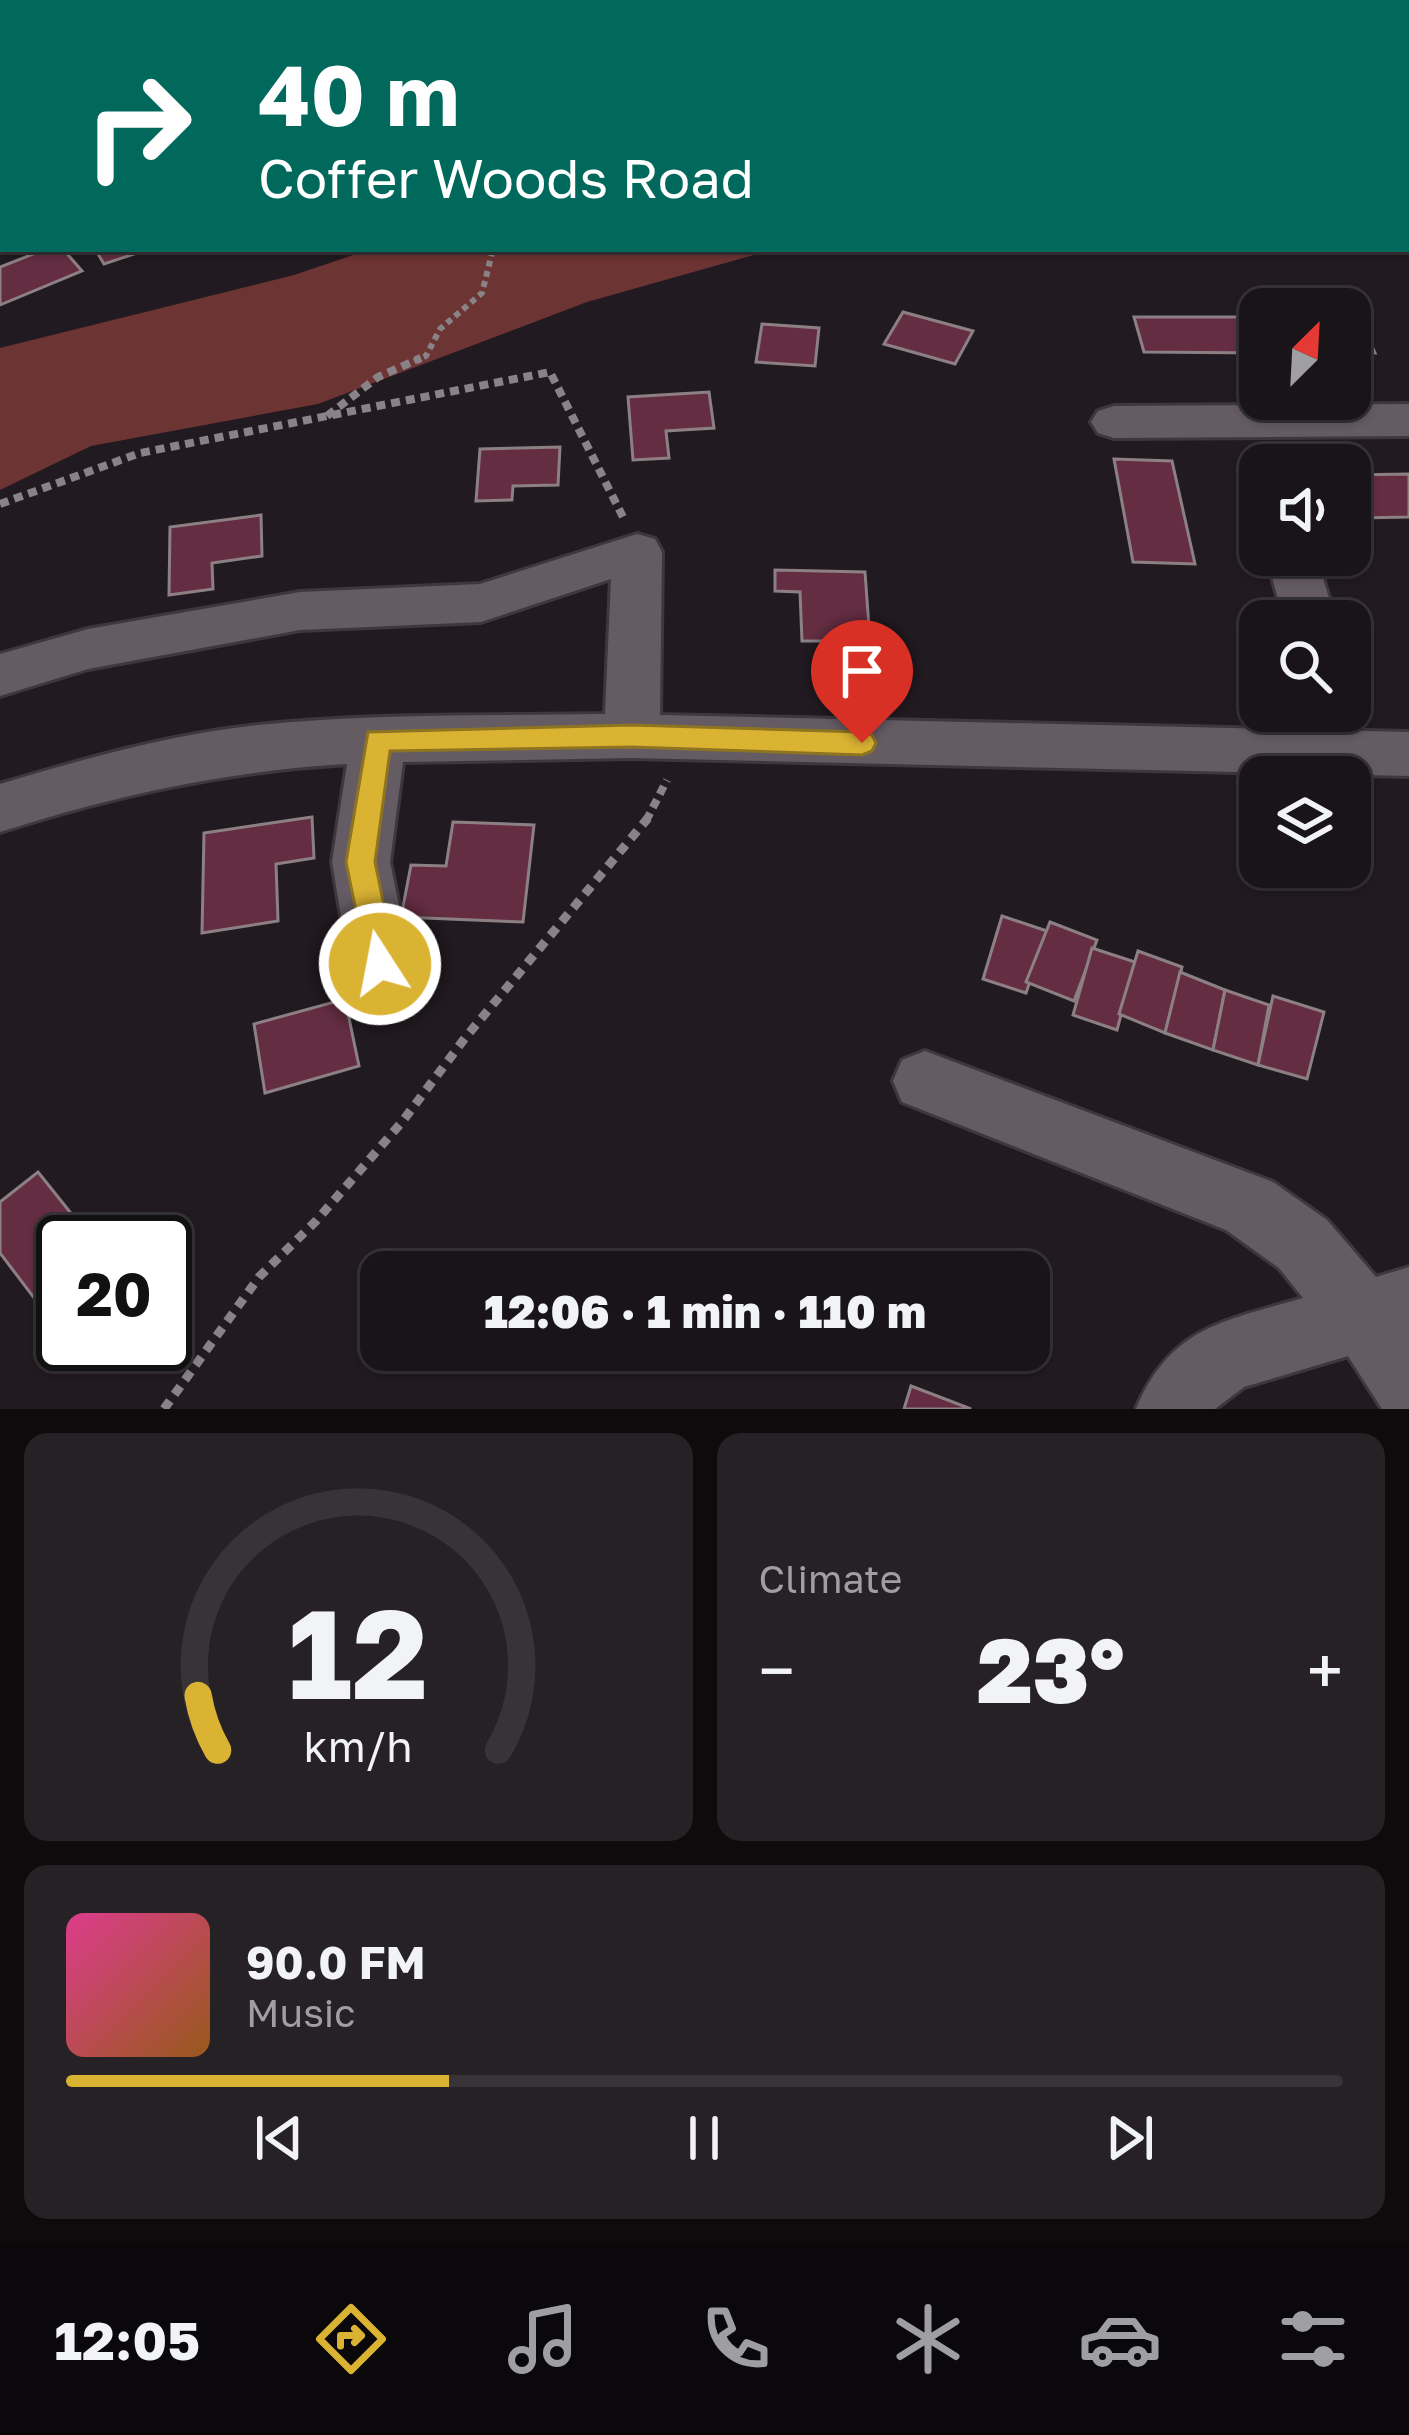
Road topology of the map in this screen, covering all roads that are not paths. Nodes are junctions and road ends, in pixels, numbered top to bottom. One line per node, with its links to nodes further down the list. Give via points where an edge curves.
1 (1409, 420): 3 (street)
2 (1114, 422): 3 (street)
3 (1258, 444)
4 (0, 675): 6 (street, via 88,649 300,611 481,603 637,552)
5 (1342, 732): 6 (street); 8 (street)
6 (653, 736): 7 (street)
7 (378, 740): 9 (street, via 194,757); 10 (street, via 361,862)
8 (1409, 754)
9 (0, 808)
10 (380, 964)
11 (925, 1082): 12 (street, via 1249,1207)
12 (1386, 1308): 13 (street); 14 (street, via 1225,1357 1189,1384)
13 (1409, 1386)
14 (1173, 1409)

